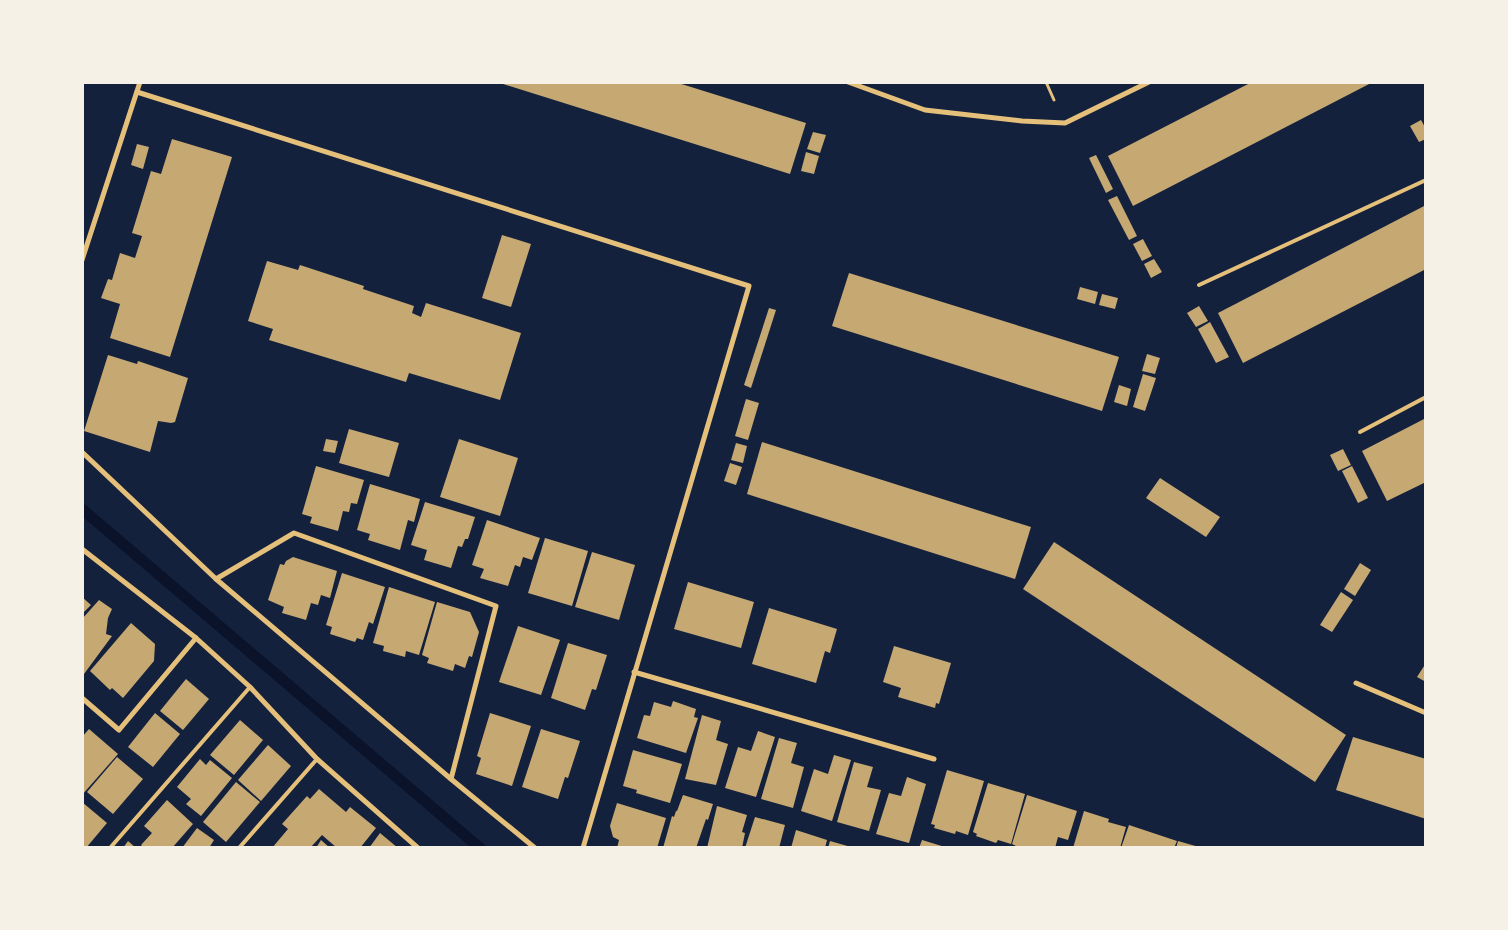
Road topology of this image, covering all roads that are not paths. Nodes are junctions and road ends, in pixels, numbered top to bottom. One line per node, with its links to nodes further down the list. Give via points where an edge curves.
1 (140, 82): 4 (street)
2 (848, 82): 3 (street, via 925,110 1065,123)
3 (1149, 82)
4 (137, 92): 6 (street); 14 (street, via 749,286)
5 (1426, 180): 7 (lane)
6 (82, 260)
7 (1199, 285)
8 (1426, 397): 9 (lane)
9 (1360, 432)
10 (82, 452): 12 (street)
11 (82, 549): 13 (street)
12 (216, 579): 21 (street); 21 (street, via 294,533 496,606)
13 (196, 638): 16 (street); 17 (street, via 119,730)
14 (634, 672): 20 (street); 26 (street)
15 (1356, 683): 18 (street)
16 (250, 687): 19 (street); 22 (lane)
17 (82, 698)
18 (1426, 713)
19 (316, 759): 23 (lane); 24 (street)
20 (934, 759)
21 (451, 779): 25 (street)
22 (110, 848)
23 (240, 848)
24 (418, 848)
25 (535, 848)
26 (583, 848)

